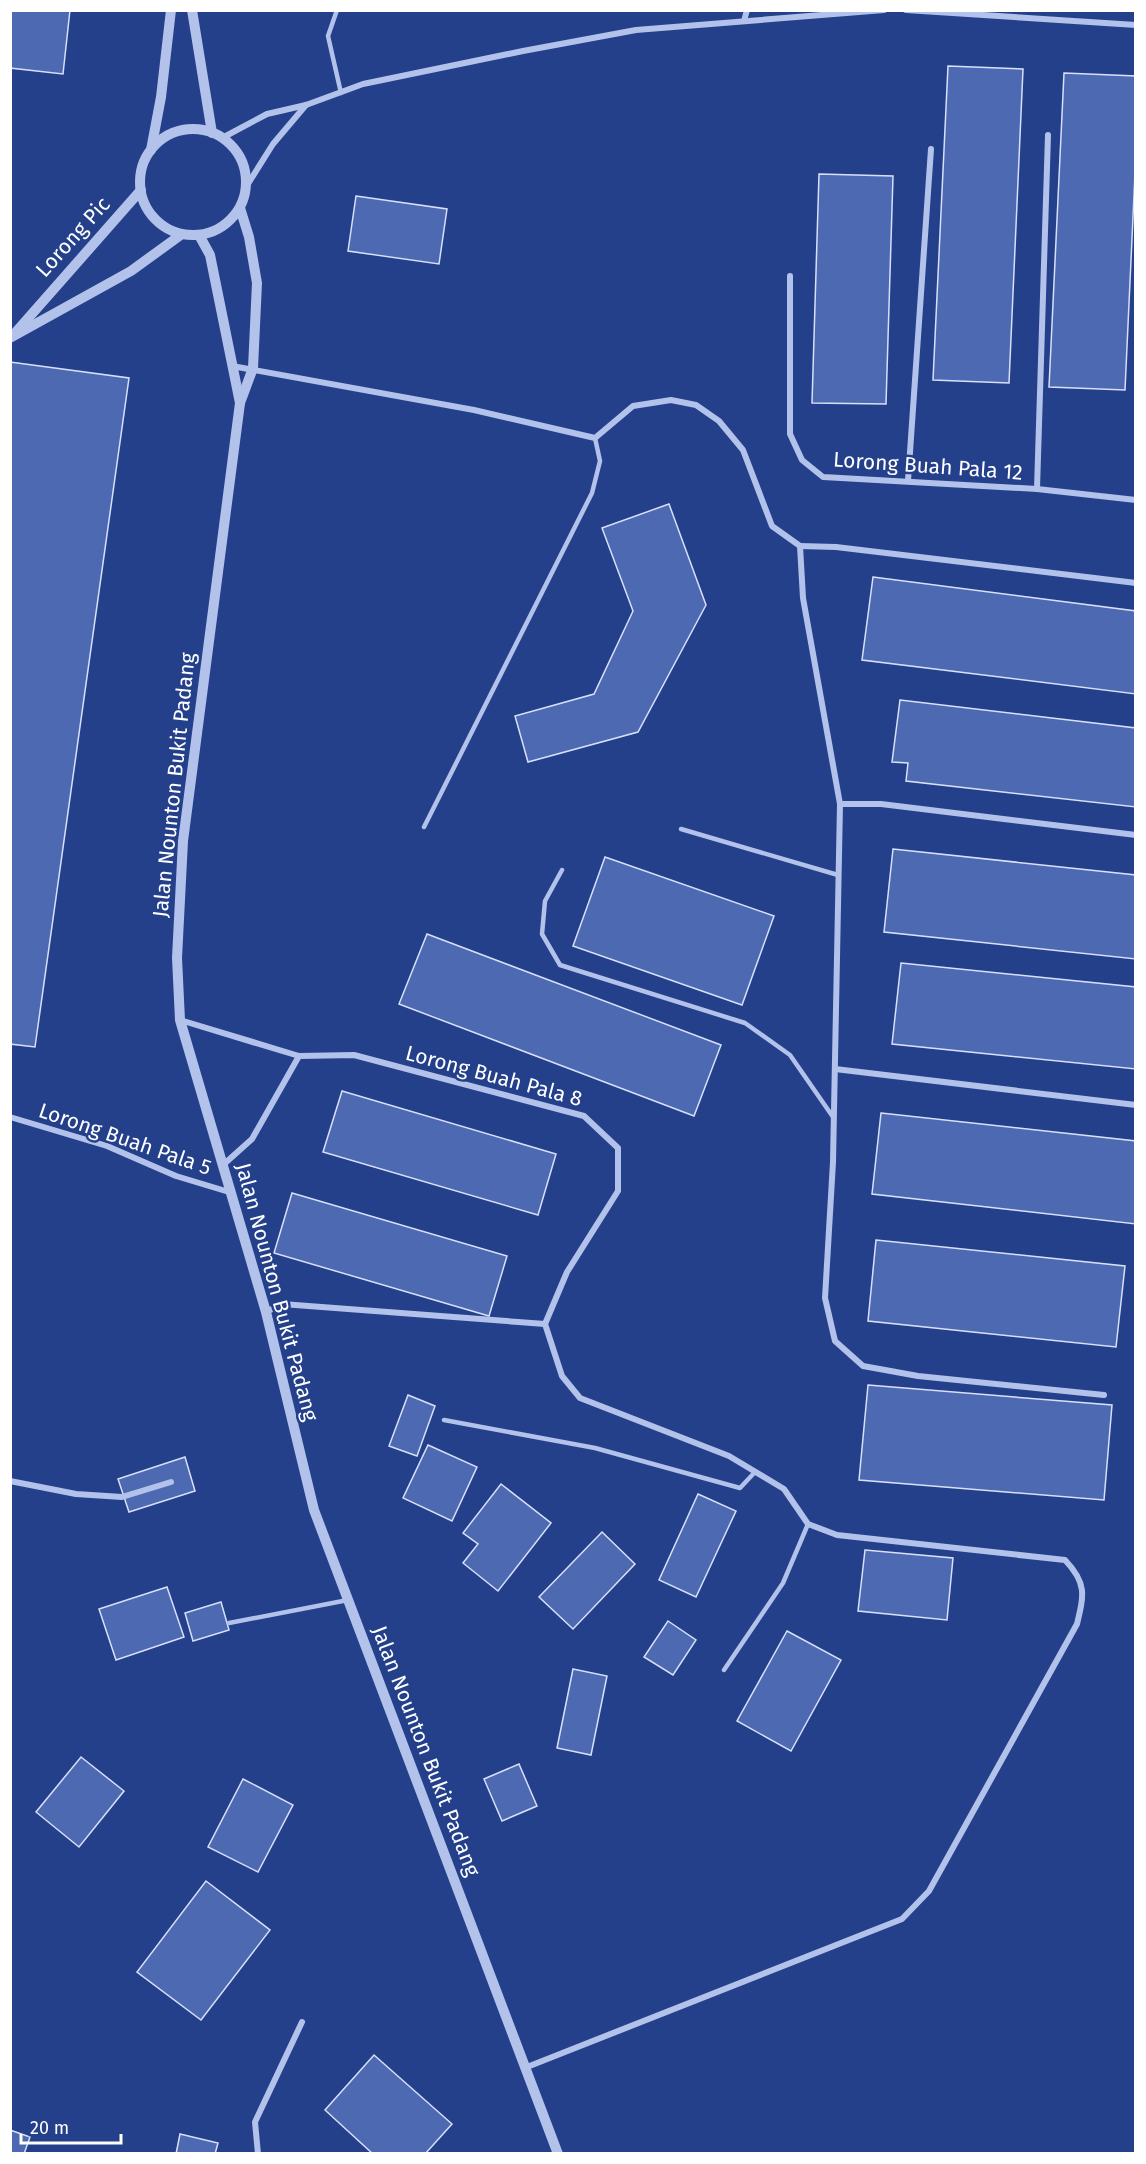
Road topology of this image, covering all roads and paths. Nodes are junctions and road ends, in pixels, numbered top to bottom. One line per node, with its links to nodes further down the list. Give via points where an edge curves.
1 (171, 10): 14 (street)
2 (192, 10): 11 (street)
3 (337, 10): 9 (lane, via 328,36)
4 (747, 10): 7 (street)
5 (884, 10): 7 (street)
6 (906, 10): 8 (street)
7 (744, 21): 9 (street, via 636,30 363,84)
8 (1136, 25)
9 (341, 93): 10 (street)
10 (306, 105): 11 (street, via 267,114); 15 (street, via 273,144)
11 (217, 135): 14 (street, via 195,129 179,132); 15 (street, via 241,159)
12 (1048, 135): 27 (street)
13 (931, 149): 26 (street)
14 (151, 150): 16 (street, via 141,176)
15 (246, 187): 17 (street)
16 (141, 190): 18 (street, via 154,218); 21 (street, Lorong Pic)
17 (240, 208): 19 (street, via 215,231); 23 (street, Jalan Nounton Bukit Padang, via 257,283)
18 (182, 234): 19 (street); 21 (street, Lorong Pic, via 131,271)
19 (199, 235): 22 (street, Jalan Nounton Bukit Padang, via 210,255)
20 (790, 276): 26 (street, Lorong Buah Pala 12, via 790,434 802,460 823,477)
21 (11, 337)
22 (232, 366): 23 (street); 24 (street, Jalan Nounton Bukit Padang)
23 (253, 368): 24 (street, Jalan Nounton Bukit Padang); 25 (street, via 474,410)
24 (240, 403): 37 (street, Jalan Nounton Bukit Padang, via 183,841 177,958)
25 (595, 438): 29 (street, via 633,406 670,400 696,405 719,421 743,450 772,526); 32 (lane, via 600,461 592,493)
26 (908, 482): 27 (street, Lorong Buah Pala 12)
27 (1037, 489): 28 (street, Lorong Buah Pala 12)
28 (1136, 500)
29 (800, 546): 30 (street); 31 (street, via 803,598)
30 (1136, 583)
31 (840, 804): 34 (street, via 881,804); 36 (street)
32 (424, 827)
33 (681, 829): 36 (lane)
34 (1136, 835)
35 (562, 870): 42 (lane, via 545,901 542,934 560,965 745,1023 790,1055)
36 (838, 875): 39 (street)
37 (180, 1020): 38 (street, Lorong Buah Pala 8); 43 (street, Jalan Nounton Bukit Padang)
38 (299, 1056): 43 (street, via 252,1139); 46 (street, Lorong Buah Pala 8, via 354,1055 584,1116 618,1148 618,1191 567,1272)
39 (835, 1069): 40 (street); 42 (street)
40 (1136, 1105)
41 (10, 1117): 44 (street, Lorong Buah Pala 5, via 107,1146 176,1176)
42 (834, 1118): 47 (street, via 825,1298 835,1341 863,1366 918,1376)
43 (223, 1165): 44 (street, Jalan Nounton Bukit Padang)
44 (229, 1192): 45 (street, Jalan Nounton Bukit Padang)
45 (266, 1312): 46 (street, via 282,1304); 53 (street, Jalan Nounton Bukit Padang, via 314,1510)
46 (544, 1324): 49 (street, via 562,1376 580,1398 729,1456)
47 (1104, 1395)
48 (444, 1420): 49 (lane, via 596,1448 740,1488)
49 (755, 1472): 52 (street, via 784,1490)
50 (10, 1481): 51 (street, via 76,1494 122,1497)
51 (171, 1482)
52 (808, 1524): 55 (lane, via 783,1583); 57 (street, via 837,1535 1065,1560 1078,1574 1084,1596 1077,1624 929,1891 902,1919)
53 (348, 1600): 54 (lane); 57 (street, Jalan Nounton Bukit Padang)
54 (229, 1623)
55 (723, 1670)
56 (302, 2022): 58 (street, via 255,2122)
57 (527, 2067): 59 (street, Jalan Nounton Bukit Padang)
58 (258, 2154)
59 (558, 2154)

